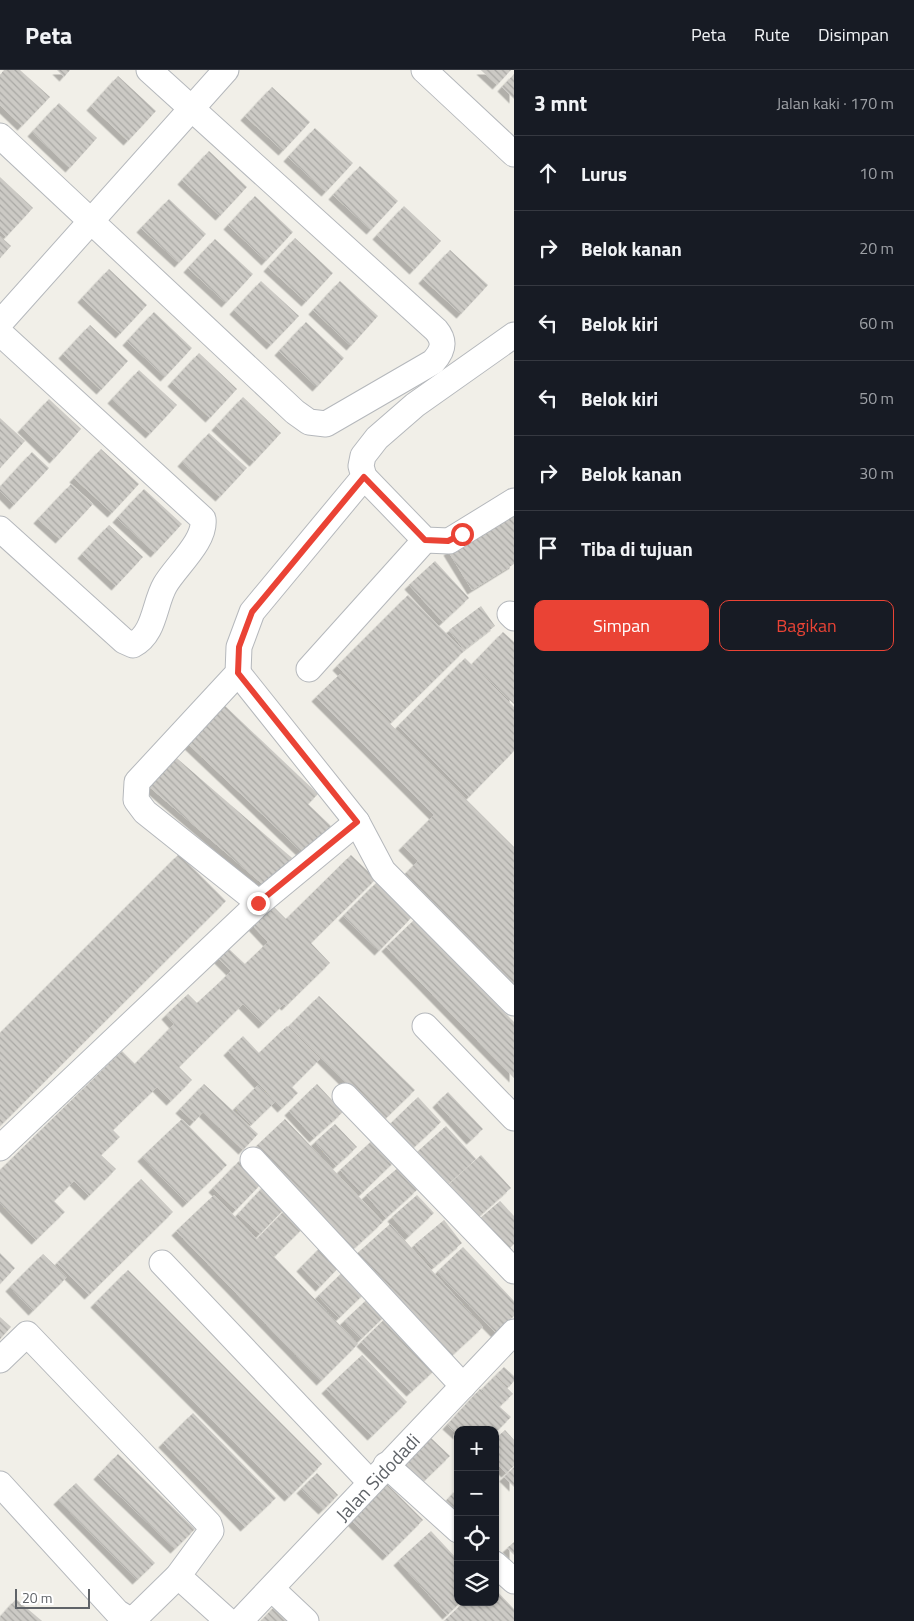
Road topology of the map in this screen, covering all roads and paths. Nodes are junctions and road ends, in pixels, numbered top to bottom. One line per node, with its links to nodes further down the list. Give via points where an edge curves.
1 (150, 70): 4 (street)
2 (226, 70): 4 (street)
3 (424, 70): 6 (street)
4 (191, 108): 7 (street); 7 (street, via 436,330 442,339 440,354 428,366 326,424 309,422)
5 (0, 136): 7 (street)
6 (514, 154)
7 (92, 220): 8 (street)
8 (0, 323)
9 (0, 333): 13 (street, via 203,520 204,528 164,587 145,635 133,645 124,641)
10 (514, 334): 11 (street, via 415,405 376,438 363,456)
11 (364, 477): 14 (street); 16 (street, via 252,612 239,647)
12 (514, 501): 14 (street, via 448,541)
13 (0, 529)
14 (425, 540): 15 (street)
15 (309, 669)
16 (238, 673): 17 (street); 18 (street, via 151,766 135,789 136,800 145,812)
17 (357, 822): 18 (street); 19 (street, via 383,871)
18 (258, 903): 23 (street)
19 (514, 1003)
20 (426, 1026): 22 (street)
21 (344, 1096): 26 (street)
22 (514, 1118)
23 (0, 1148)
24 (253, 1160): 29 (street)
25 (162, 1263): 30 (street)
26 (514, 1271)
27 (514, 1332): 29 (street, Jalan Sidodadi)
28 (0, 1360): 34 (street, via 27,1334 208,1524 211,1531 208,1537)
29 (463, 1386): 30 (street, Jalan Sidodadi)
30 (378, 1474): 32 (street); 36 (street, Jalan Sidodadi)
31 (0, 1484): 34 (street, via 125,1617 134,1619)
32 (454, 1527)
33 (499, 1568): 35 (street)
34 (178, 1576): 37 (street)
35 (514, 1581)
36 (272, 1589): 38 (street, Jalan Sidodadi); 39 (street)
37 (228, 1621)
38 (240, 1621)
39 (306, 1621)

